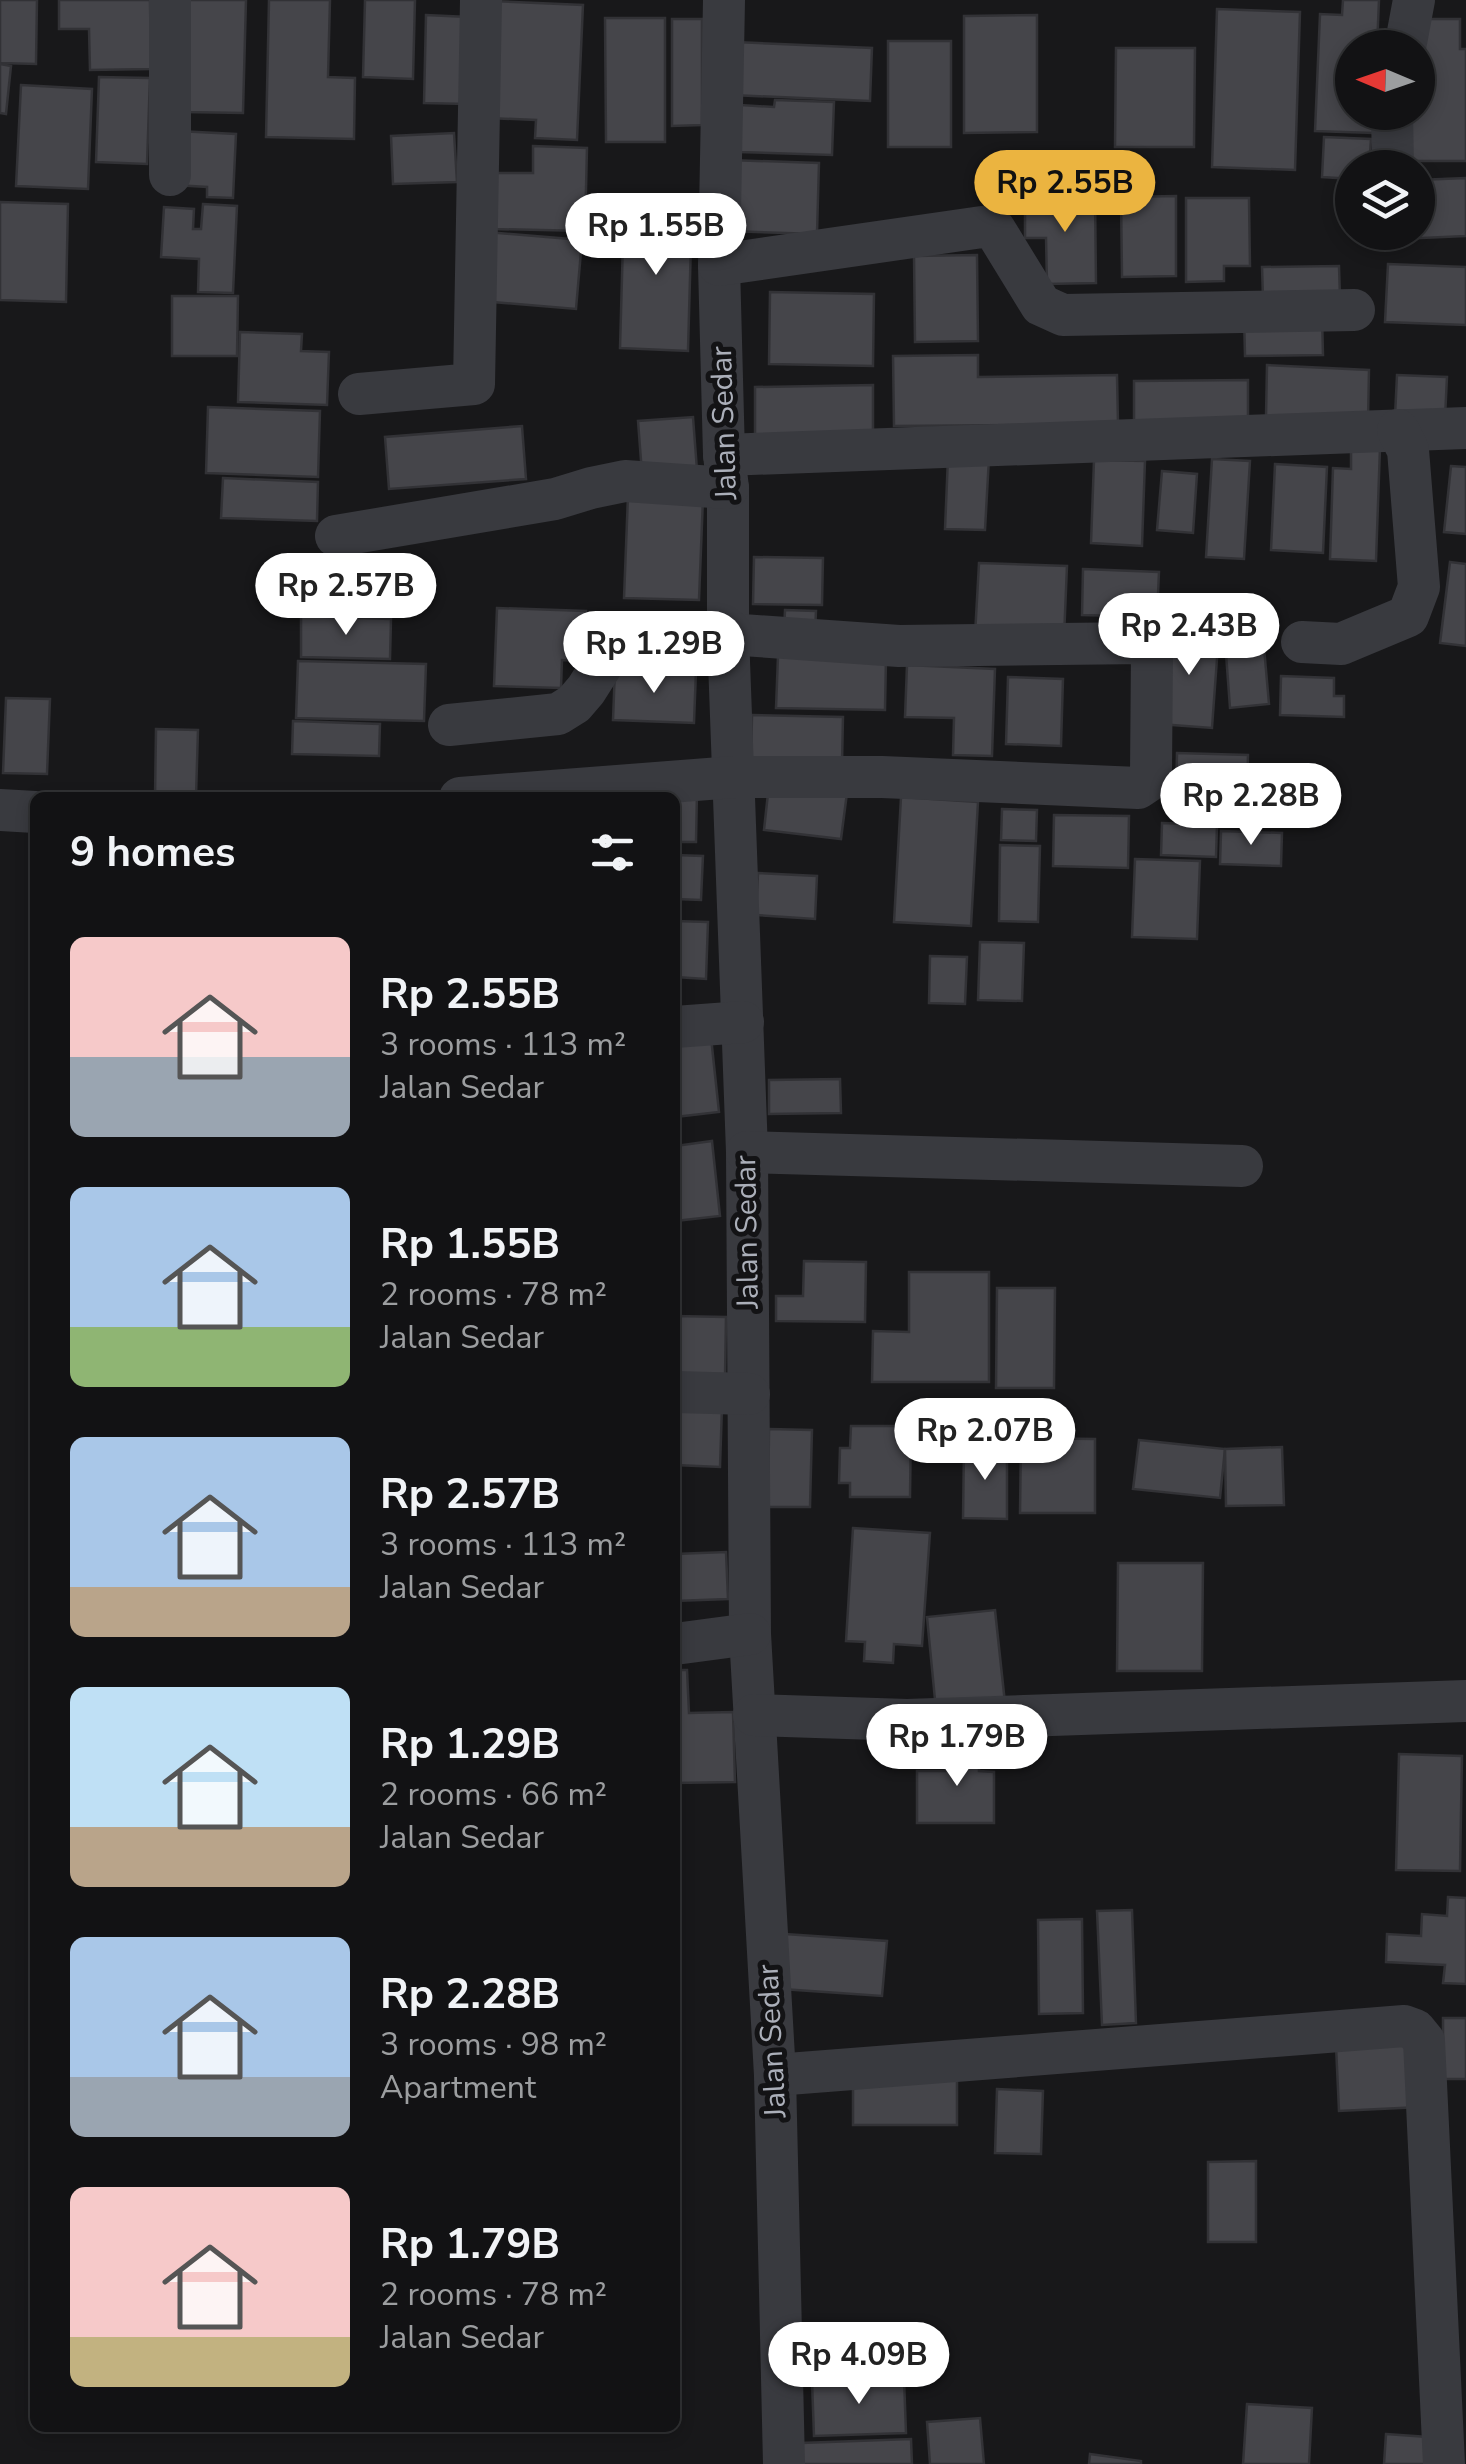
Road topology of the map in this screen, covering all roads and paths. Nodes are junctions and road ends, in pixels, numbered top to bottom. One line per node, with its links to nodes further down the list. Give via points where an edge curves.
1 (170, 0): 6 (street)
2 (481, 0): 9 (street, via 474,384)
3 (724, 0): 7 (street, Jalan Sedar)
4 (1414, 0): 5 (street)
5 (1408, 30)
6 (170, 175)
7 (719, 265): 8 (street, via 982,227 994,230 1041,304 1064,315); 12 (street, Jalan Sedar)
8 (1354, 310)
9 (360, 394)
10 (1466, 428): 11 (street)
11 (1398, 430): 12 (street); 15 (street, via 1408,450 1419,587 1408,616 1341,644)
12 (726, 471): 13 (street, via 626,481); 14 (street, Jalan Sedar)
13 (336, 536)
14 (728, 634): 16 (street, via 625,648 558,714); 17 (street, Jalan Sedar); 17 (street, via 900,646 1144,643 1152,650 1151,773 1138,788)
15 (1302, 642)
16 (448, 725)
17 (734, 776): 18 (street); 21 (street, Jalan Sedar)
18 (535, 792)
19 (0, 810): 20 (street)
20 (30, 812)
21 (743, 1022): 22 (street); 23 (street, Jalan Sedar)
22 (680, 1027)
23 (746, 1152): 24 (street); 26 (street, Jalan Sedar)
24 (1242, 1166)
25 (680, 1392): 26 (street)
26 (749, 1394): 27 (street, Jalan Sedar)
27 (750, 1634): 28 (street); 30 (street, Jalan Sedar)
28 (680, 1643)
29 (1466, 1701): 30 (street, via 906,1720)
30 (754, 1715): 31 (street, Jalan Sedar)
31 (775, 2075): 32 (street, Jalan Sedar); 33 (street, via 1415,2030 1424,2041)
32 (784, 2464)
33 (1444, 2464)

